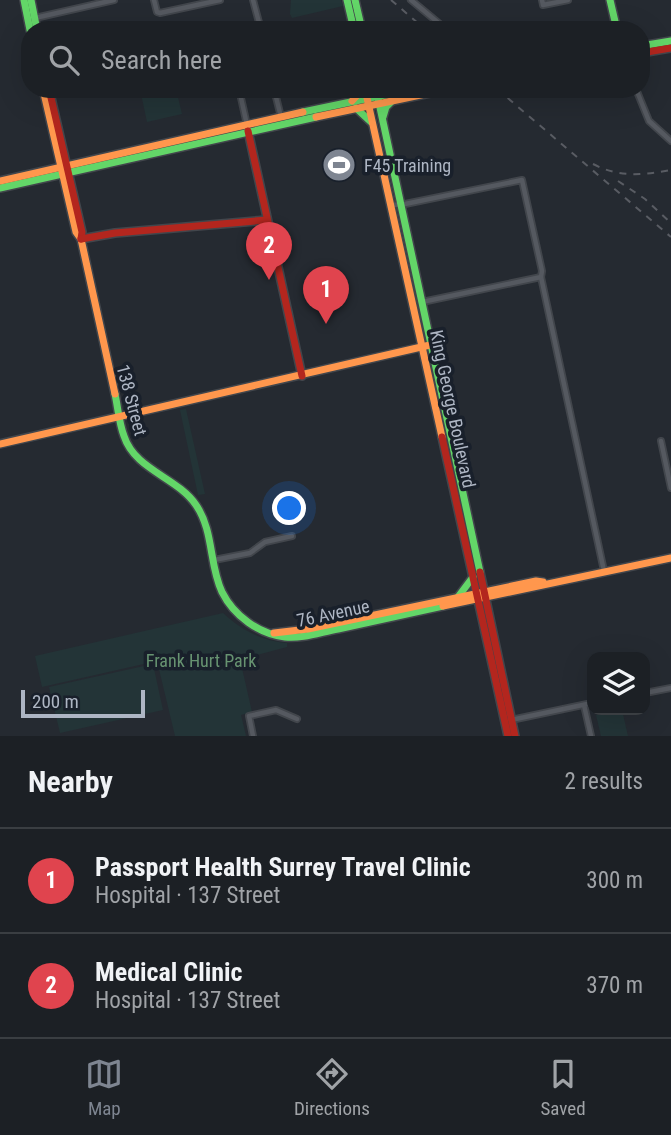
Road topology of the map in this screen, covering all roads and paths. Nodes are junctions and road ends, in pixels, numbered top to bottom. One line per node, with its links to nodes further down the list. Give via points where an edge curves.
1 (24, 0): 14 (main road)
2 (31, 0): 13 (main road)
3 (114, 0): 13 (street)
4 (154, 0): 5 (street, via 158,13)
5 (220, 0)
6 (253, 0): 16 (street)
7 (347, 0): 17 (main road)
8 (355, 0): 18 (main road)
9 (411, 0): 19 (street)
10 (568, 0): 12 (street)
11 (610, 0): 20 (main road)
12 (542, 2)
13 (35, 18): 15 (main road)
14 (28, 21)
15 (36, 21)
16 (259, 21)
17 (352, 21)
18 (360, 21)
19 (436, 21)
20 (615, 21)
21 (671, 41): 22 (main road)
22 (650, 44)
23 (671, 48): 24 (main road)
24 (650, 52)
25 (45, 98): 44 (main road, 138 Street)
26 (52, 98): 44 (main road, 138 Street)
27 (241, 98): 42 (street)
28 (276, 98): 39 (street)
29 (358, 98): 38 (main road)
30 (367, 98): 37 (main road, King George Boulevard)
31 (374, 98): 37 (main road)
32 (377, 98): 40 (main road, King George Boulevard)
33 (385, 98): 36 (main road)
34 (403, 98): 36 (main road)
35 (640, 98): 43 (street, via 649,121)
36 (393, 100): 40 (main road)
37 (368, 102): 38 (main road); 41 (main road, King George Boulevard)
38 (354, 105): 39 (main road); 41 (main road); 42 (main road)
39 (281, 117): 42 (main road)
40 (383, 121): 47 (main road, King George Boulevard)
41 (374, 126): 47 (main road, King George Boulevard)
42 (247, 129): 44 (main road); 48 (main road)
43 (671, 141)
44 (64, 170): 45 (main road); 46 (main road); 49 (main road, 138 Street, via 82,232)
45 (0, 181)
46 (0, 188)
47 (396, 205): 50 (main road, King George Boulevard); 51 (street, via 522,180); 52 (main road, King George Boulevard)
48 (267, 220): 49 (main road); 54 (main road)
49 (80, 239): 55 (main road, 138 Street)
50 (403, 256): 52 (main road); 53 (main road, King George Boulevard)
51 (541, 277): 52 (street); 62 (street)
52 (421, 302): 53 (main road, King George Boulevard)
53 (427, 347): 54 (main road); 63 (main road, King George Boulevard); 64 (main road, King George Boulevard)
54 (302, 376): 55 (main road)
55 (118, 417): 57 (main road); 61 (main road, 138 Street, via 137,459 184,491 197,506)
56 (661, 441): 58 (street)
57 (0, 444)
58 (671, 488)
59 (292, 536): 61 (street, via 265,542 250,553)
60 (671, 558): 62 (main road, 76 Avenue)
61 (213, 561): 67 (main road, 138 Street, via 234,611)
62 (604, 571): 64 (main road, 76 Avenue)
63 (473, 577): 64 (main road, King George Boulevard); 65 (main road)
64 (480, 595): 65 (main road, 76 Avenue); 68 (main road, 76 Avenue); 73 (main road, King George Boulevard); 75 (main road, King George Boulevard)
65 (458, 597): 66 (main road, 76 Avenue)
66 (345, 621): 67 (main road, 76 Avenue); 68 (main road)
67 (274, 633): 68 (main road, 76 Avenue)
68 (299, 637)
69 (671, 688): 70 (street)
70 (650, 692)
71 (584, 705): 72 (street); 75 (street); 79 (street)
72 (587, 705)
73 (502, 709): 75 (street); 77 (main road, King George Boulevard)
74 (297, 719): 76 (street, via 276,710 249,716)
75 (511, 720): 78 (main road, King George Boulevard)
76 (253, 736)
77 (508, 736)
78 (515, 736)
79 (591, 736)

